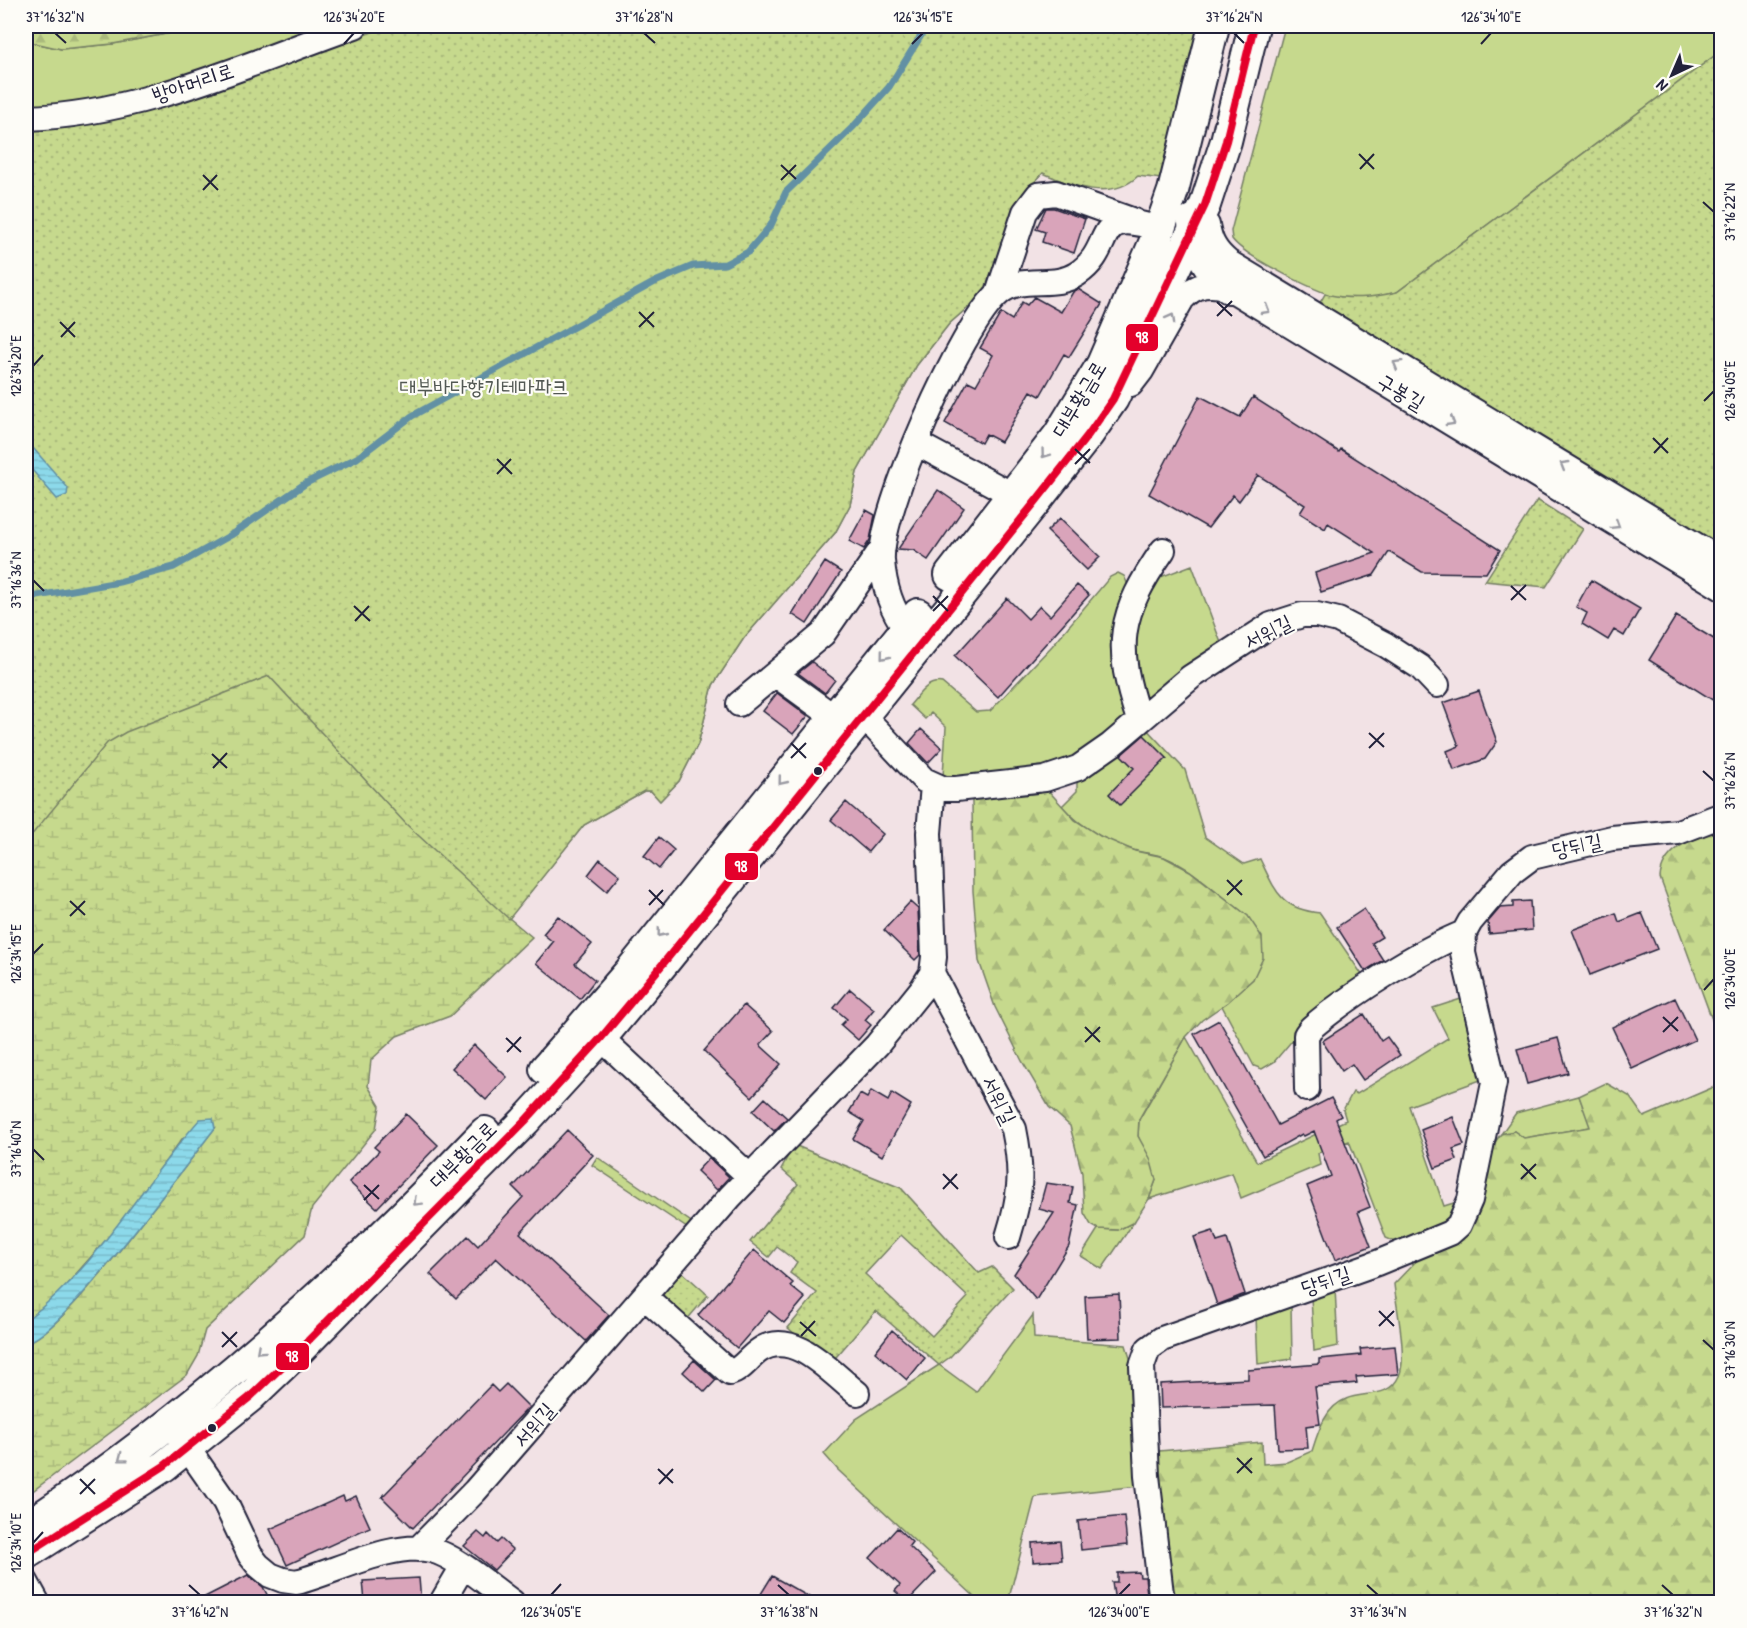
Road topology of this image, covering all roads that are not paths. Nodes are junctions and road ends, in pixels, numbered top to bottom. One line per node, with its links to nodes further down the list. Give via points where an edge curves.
1 (355, 26): 4 (street, 방아머리로, via 128,104 69,116)
2 (1254, 26): 5 (main road, via 1226,141)
3 (1211, 39): 6 (main road, 대부황금로, via 1184,150); 7 (main road, via 1217,91 1194,187)
4 (26, 118)
5 (1205, 205): 7 (main road); 9 (street, 구봉길, via 1210,240)
6 (1148, 226): 10 (main road, 대부황금로); 11 (street, via 1117,222 1077,274 1047,283 1016,284); 11 (street, via 1056,193 1038,195 1025,212)
7 (1192, 232): 8 (main road)
8 (1193, 261): 9 (main road); 10 (main road, via 1154,265); 12 (main road, 대부황금로)
9 (1238, 281): 12 (street, one-way to 9, via 1141,371 1190,290); 17 (street, 구봉길, one-way to 9); 18 (street, 구봉길, one-way to 18)
10 (1132, 293): 14 (main road, 대부황금로, one-way to 14, via 1102,364)
11 (998, 294): 13 (street, via 969,334)
12 (1113, 399): 23 (main road, 대부황금로, via 1082,443)
13 (916, 443): 14 (street); 15 (street, via 900,480)
14 (1014, 495): 19 (main road, 대부황금로)
15 (883, 548): 19 (street, via 893,612); 20 (street, via 822,634)
16 (1163, 550): 24 (street, via 1133,599 1122,636 1128,684)
17 (1722, 561)
18 (1722, 588)
19 (906, 629): 23 (main road, 대부황금로, one-way to 23)
20 (776, 675): 22 (street); 23 (street)
21 (1437, 685): 24 (street, 서위길, via 1414,662 1338,620 1302,615 1249,639 1184,682)
22 (739, 704)
23 (847, 712): 25 (street); 29 (main road, 대부황금로); 35 (main road, 대부황금로, one-way to 35, via 528,1088 331,1285)
24 (1139, 720): 25 (street, 서위길, via 1093,758 1064,775 956,789)
25 (933, 785): 28 (street, via 929,833)
26 (1722, 815): 27 (street, 당뒤길, via 1678,832 1612,838 1532,856 1490,895)
27 (1464, 933): 30 (street, 당뒤길, via 1420,955 1311,1028 1306,1035); 46 (street, 당뒤길, via 1463,953 1494,1083 1470,1200 1459,1225 1450,1233 1377,1263 1162,1339 1144,1357 1147,1476)
28 (932, 973): 31 (street, 서위길, via 877,1045); 32 (street, 서위길, via 1014,1130 1020,1161 1020,1199)
29 (601, 1038): 31 (street); 36 (main road, 대부황금로, via 485,1163 294,1355)
30 (1307, 1089)
31 (750, 1177): 33 (street, 서위길)
32 (1008, 1237)
33 (645, 1297): 34 (street, via 730,1374 759,1350 784,1344 808,1354); 38 (street, 서위길, via 475,1491)
34 (857, 1394)
35 (169, 1423): 36 (street); 37 (main road, 대부황금로, one-way to 37)
36 (188, 1447): 39 (main road, 대부황금로); 42 (street, via 225,1502 250,1555)
37 (26, 1527)
38 (418, 1549): 40 (street, via 432,1550); 42 (street, via 390,1553 297,1582)
39 (26, 1554)
40 (462, 1568): 44 (street); 45 (street)
41 (26, 1582): 43 (street)
42 (287, 1591)
43 (37, 1602)
44 (442, 1602)
45 (512, 1602)
46 (1162, 1602)

